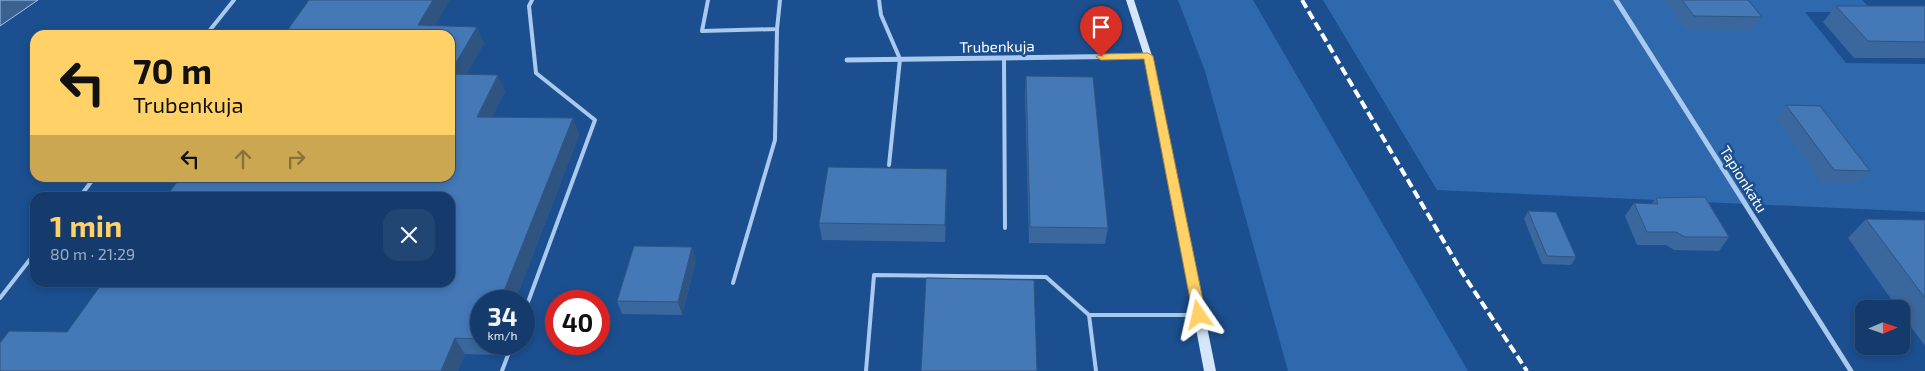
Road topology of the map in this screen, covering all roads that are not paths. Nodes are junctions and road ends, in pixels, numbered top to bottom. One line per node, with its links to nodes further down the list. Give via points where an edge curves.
1 (234, 0): 9 (lane)
2 (532, 0): 18 (lane, via 529,6 536,73 596,120)
3 (708, 0): 8 (lane, via 702,31)
4 (780, 0): 8 (lane)
5 (879, 0): 12 (lane, via 881,15)
6 (1130, 0): 10 (street)
7 (1616, 0): 27 (street, Tapionkatu)
8 (777, 29): 17 (lane, via 775,140)
9 (210, 30)
10 (1148, 56): 11 (street, Trubenkuja); 21 (street)
11 (1004, 58): 12 (street, Trubenkuja); 15 (lane)
12 (900, 59): 13 (street, Trubenkuja); 14 (lane)
13 (847, 60)
14 (889, 165)
15 (1005, 228)
16 (30, 259): 19 (lane)
17 (733, 283)
18 (533, 290)
19 (0, 298)
20 (1090, 315): 21 (lane); 24 (lane, via 1046,277 874,275); 25 (lane)
21 (1199, 315): 26 (street)
22 (508, 355): 23 (lane)
23 (502, 371)
24 (866, 371)
25 (1096, 371)
26 (1210, 371)
27 (1851, 371)

